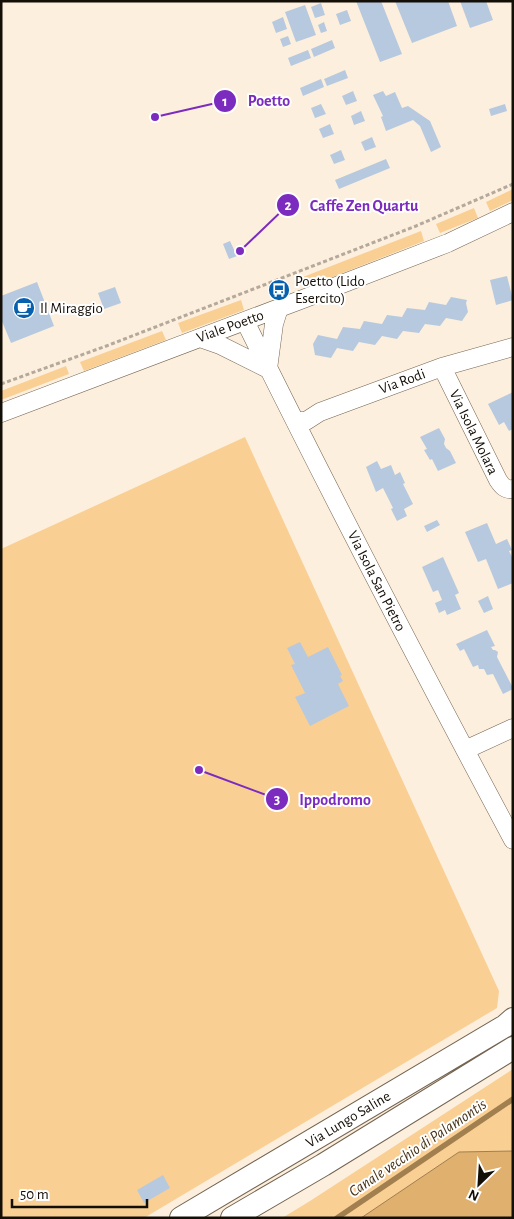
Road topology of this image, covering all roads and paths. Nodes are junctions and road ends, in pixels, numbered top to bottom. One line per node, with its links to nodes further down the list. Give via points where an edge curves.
1 (513, 184): 9 (path, via 407,230)
2 (513, 212): 3 (street, Viale Poetto, via 448,243)
3 (279, 308): 4 (street, Viale Poetto); 8 (street)
4 (245, 321): 5 (street, Viale Poetto); 8 (street, Via Isola San Pietro)
5 (200, 338): 8 (street); 10 (street, Viale Poetto)
6 (513, 347): 7 (street, Via Rodi)
7 (442, 367): 11 (street, Via Rodi, via 306,420); 12 (street, Via Isola Molara, via 502,487)
8 (268, 369): 11 (street, Via Isola San Pietro)
9 (1, 384)
10 (1, 413)
11 (295, 421): 14 (street, Via Isola San Pietro)
12 (513, 489)
13 (513, 728): 14 (street)
14 (465, 750): 15 (street, Via Isola San Pietro)
15 (513, 840)
16 (513, 1019): 18 (main road, Via Lungo Saline)
17 (513, 1048): 19 (main road, Via Lungo Saline)
18 (181, 1218)
19 (232, 1218)

